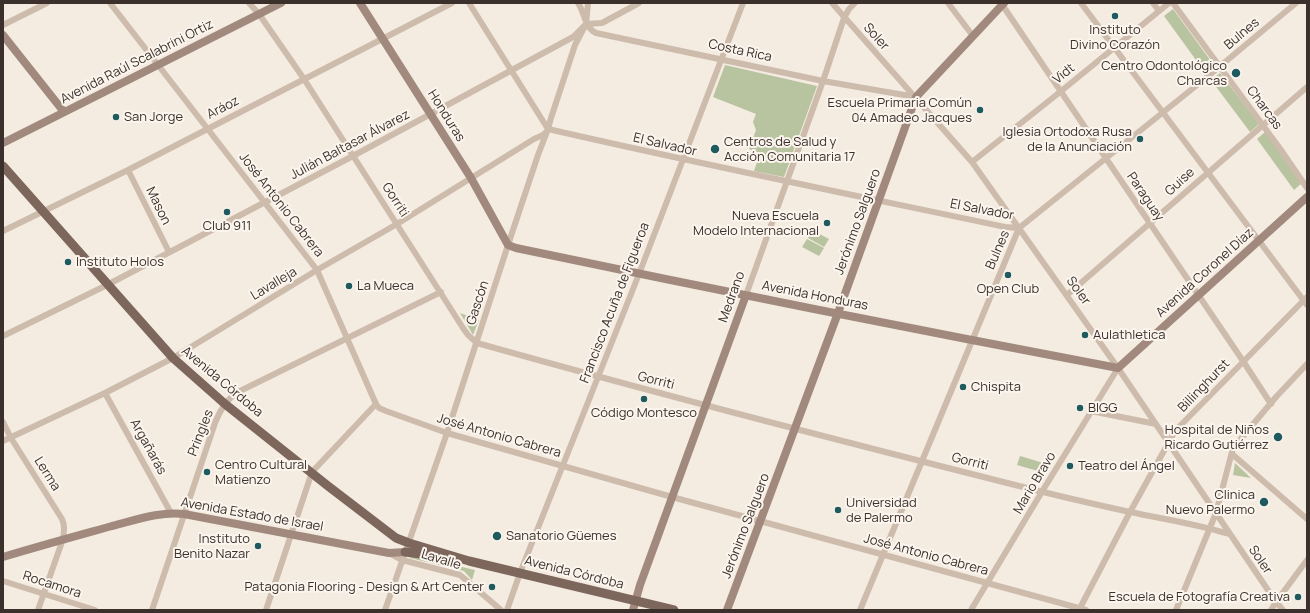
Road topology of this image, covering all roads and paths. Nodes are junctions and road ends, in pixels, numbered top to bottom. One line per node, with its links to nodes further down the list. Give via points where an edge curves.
1 (47, 3): 25 (street)
2 (110, 3): 31 (street, José Antonio Cabrera)
3 (249, 3): 22 (street, Gorriti)
4 (281, 3): 22 (main road, Avenida Raúl Scalabrini Ortiz)
5 (360, 3): 28 (main road, Honduras)
6 (452, 3): 28 (street, Aráoz)
7 (469, 3): 33 (street)
8 (578, 3): 24 (street)
9 (588, 3): 24 (street, Gascón)
10 (639, 3): 24 (street, via 602,23)
11 (743, 3): 30 (street, Francisco Acuña de Figueroa)
12 (832, 3): 23 (street, Soler)
13 (855, 3): 23 (street, Medrano)
14 (948, 3): 27 (street)
15 (1081, 3): 29 (street)
16 (1153, 3): 21 (street)
17 (1169, 3): 21 (street, Vidt)
18 (1173, 3): 32 (street, Charcas)
19 (1296, 3): 32 (street, Bulnes)
20 (1002, 4): 27 (main road, Jerónimo Salguero); 37 (street, Paraguay)
21 (1159, 11): 29 (street, Vidt)
22 (259, 14): 31 (main road, Avenida Raúl Scalabrini Ortiz); 34 (street, Gorriti)
23 (844, 18): 35 (street, Medrano); 38 (street, Soler)
24 (586, 24): 30 (street, Costa Rica, via 596,33); 33 (street, Julián Baltasar Álvarez, via 572,37); 44 (street, Gascón, via 575,45)
25 (3, 26)
26 (3, 36): 39 (main road)
27 (973, 36): 38 (main road, Jerónimo Salguero)
28 (382, 38): 34 (street, Aráoz); 41 (main road, Honduras)
29 (1114, 48): 37 (street, Vidt); 40 (street)
30 (721, 59): 35 (street, Costa Rica); 48 (street, Francisco Acuña de Figueroa)
31 (158, 65): 39 (main road, Avenida Raúl Scalabrini Ortiz); 43 (street, José Antonio Cabrera)
32 (1220, 67): 40 (street, Bulnes); 42 (street, Charcas)
33 (511, 70): 41 (street, Julián Baltasar Álvarez); 44 (street)
34 (304, 79): 43 (street, Aráoz); 46 (street, Gorriti)
35 (823, 81): 38 (street, Costa Rica); 54 (street, Medrano)
36 (1307, 87): 42 (street, Guise)
37 (1060, 92): 47 (street, Paraguay); 49 (street, Vidt)
38 (916, 97): 49 (street, Soler); 57 (main road, Jerónimo Salguero)
39 (64, 112): 45 (main road, Avenida Raúl Scalabrini Ortiz)
40 (1162, 112): 47 (street, Bulnes); 52 (street)
41 (430, 114): 46 (street, Julián Baltasar Álvarez); 53 (main road, Honduras)
42 (1263, 125): 52 (street, Guise); 55 (street, Charcas)
43 (207, 128): 51 (street, Aráoz); 58 (street, José Antonio Cabrera)
44 (548, 130): 48 (street, El Salvador); 53 (street, Lavalleja); 65 (street, Gascón)
45 (3, 143)
46 (353, 156): 58 (street, Julián Baltasar Álvarez); 60 (street, Gorriti)
47 (1106, 158): 61 (street, Paraguay); 62 (street, Bulnes)
48 (682, 160): 54 (street, El Salvador); 68 (street, Francisco Acuña de Figueroa)
49 (972, 162): 62 (street, Soler)
50 (3, 166): 59 (main road, Avenida Córdoba)
51 (128, 170): 59 (street, Aráoz); 66 (street, Mason)
52 (1208, 172): 61 (street, Guise); 64 (street)
53 (471, 178): 60 (street, Lavalleja); 65 (main road, Honduras)
54 (787, 182): 57 (street, El Salvador); 71 (street, Medrano)
55 (1307, 188)
56 (1307, 197): 64 (main road, Avenida Coronel Díaz)
57 (879, 200): 62 (street, El Salvador); 75 (main road, Jerónimo Salguero)
58 (265, 202): 66 (street, Julián Baltasar Álvarez); 67 (street, José Antonio Cabrera)
59 (43, 211): 63 (street, Aráoz); 69 (main road, Avenida Córdoba)
60 (397, 224): 67 (street, Lavalleja); 70 (street, Gorriti)
61 (1150, 224): 72 (street, Guise); 73 (street, Paraguay)
62 (1019, 228): 72 (street, Soler); 78 (street, Bulnes)
63 (3, 232)
64 (1259, 240): 73 (main road, Avenida Coronel Díaz); 74 (street)
65 (508, 245): 68 (main road, Avenida Honduras); 79 (street, Gascón)
66 (169, 252): 69 (street, Julián Baltasar Álvarez)
67 (317, 270): 77 (street, José Antonio Cabrera); 80 (street, Lavalleja)
68 (639, 274): 71 (main road, Avenida Honduras); 84 (street, Francisco Acuña de Figueroa)
69 (107, 285): 76 (street, Julián Baltasar Álvarez); 80 (main road, Avenida Córdoba)
70 (441, 292): 77 (street, Pringles); 79 (street, Gorriti, via 463,328)
71 (746, 295): 75 (main road, Avenida Honduras); 89 (main road, Medrano)
72 (1067, 295): 83 (street, Soler)
73 (1198, 296): 81 (street, Paraguay); 83 (main road, Avenida Coronel Díaz)
74 (1306, 301): 81 (street, Billinghurst)
75 (838, 313): 78 (main road, Avenida Honduras); 93 (main road, Jerónimo Salguero)
76 (3, 336)
77 (348, 338): 86 (street, Pringles, via 238,392); 87 (street, José Antonio Cabrera)
78 (972, 340): 83 (main road, Avenida Honduras); 99 (street, Bulnes)
79 (477, 343): 84 (street, Gorriti); 94 (street, Gascón)
80 (172, 358): 85 (street, Lavalleja); 86 (main road, Avenida Córdoba)
81 (1243, 361): 88 (street, Paraguay); 97 (street, Billinghurst, via 1175,431)
82 (1307, 364): 88 (street)
83 (1118, 368): 90 (street, Mario Bravo); 92 (street, Soler)
84 (598, 377): 89 (street, Gorriti); 100 (street, Francisco Acuña de Figueroa)
85 (106, 393): 95 (street, Lavalleja); 105 (street, Argañarás)
86 (225, 404): 101 (main road, Avenida Córdoba); 107 (street, Pringles, via 215,422)
87 (376, 404): 94 (street, José Antonio Cabrera, via 386,412); 101 (street)
88 (1271, 404): 98 (street, via 1233,448)
89 (705, 405): 93 (street, Gorriti); 103 (main road, Medrano)
90 (1091, 411): 92 (street); 102 (street, Mario Bravo)
91 (3, 422): 95 (street, Lerma)
92 (1156, 424): 97 (street, Soler)
93 (795, 429): 99 (street, Gorriti); 109 (main road, Jerónimo Salguero)
94 (447, 433): 100 (street, José Antonio Cabrera); 114 (street, Gascón)
95 (11, 438): 96 (street, Lavalleja); 113 (street, Lerma, via 62,519 65,529)
96 (3, 441)
97 (1168, 442): 104 (street, Billinghurst); 106 (street, Soler)
98 (1232, 454): 106 (street); 108 (street)
99 (922, 461): 102 (street, Gorriti); 115 (street, Bulnes)
100 (563, 466): 103 (street, José Antonio Cabrera); 118 (street, Francisco Acuña de Figueroa)
101 (312, 472): 112 (street); 114 (main road, Avenida Córdoba, via 396,538)
102 (1042, 491): 104 (street, Gorriti); 120 (street, Mario Bravo)
103 (672, 497): 109 (street, José Antonio Cabrera); 123 (main road, Medrano)
104 (1130, 512): 110 (street, Gorriti); 135 (street, Billinghurst)
105 (171, 513): 107 (main road, Avenida Estado de Israel); 113 (main road, Avenida Estado de Israel)
106 (1216, 513): 110 (street); 111 (street, Soler)
107 (184, 514): 112 (main road, Avenida Estado de Israel); 126 (street, Pringles)
108 (1307, 519)
109 (760, 521): 115 (street, José Antonio Cabrera); 132 (main road, Jerónimo Salguero)
110 (1210, 528): 111 (street, Gorriti); 136 (street)
111 (1229, 534): 122 (street, Soler)
112 (290, 535): 114 (main road, Avenida Estado de Israel, via 389,553); 127 (street)
113 (63, 539): 116 (main road, Avenida Estado de Israel); 121 (street)
114 (405, 552): 118 (main road, Avenida Córdoba); 128 (street, Gascón); 129 (street, Lavalle, via 460,575)
115 (883, 554): 120 (street, José Antonio Cabrera); 133 (street, Bulnes)
116 (3, 557)
117 (1307, 560): 122 (street)
118 (520, 573): 123 (main road, Avenida Córdoba); 130 (street, Francisco Acuña de Figueroa)
119 (3, 581): 121 (street, Rocamora)
120 (988, 583): 134 (street, Mario Bravo); 135 (street, José Antonio Cabrera)
121 (44, 594): 124 (street); 125 (street, Rocamora)
122 (1276, 602): 137 (street); 138 (street, Soler)
123 (634, 606): 131 (main road, Avenida Córdoba)
124 (38, 610)
125 (95, 610)
126 (152, 610)
127 (266, 610)
128 (385, 610)
129 (501, 610)
130 (507, 610)
131 (674, 610)
132 (727, 610)
133 (860, 610)
134 (971, 610)
135 (1081, 610)
136 (1176, 610)
137 (1271, 610)
138 (1283, 610)

